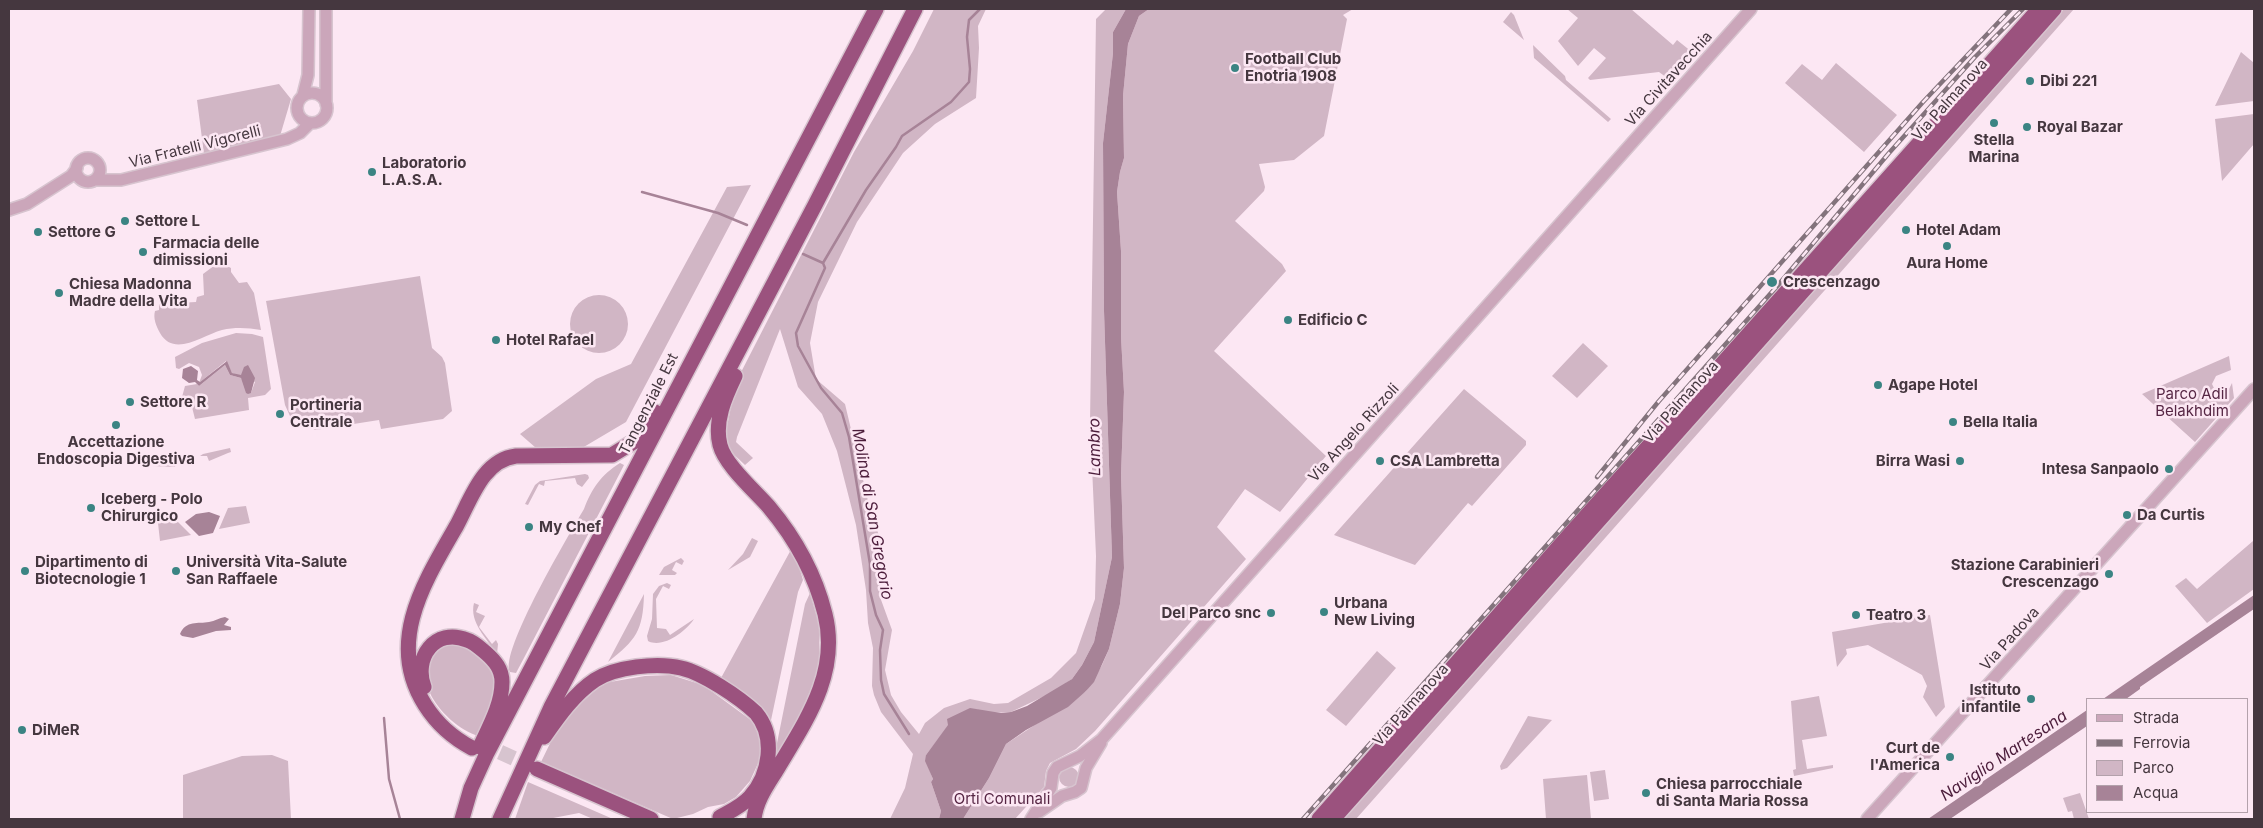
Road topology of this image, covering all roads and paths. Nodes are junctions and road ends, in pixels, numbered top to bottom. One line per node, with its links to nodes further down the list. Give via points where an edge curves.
1 (308, 9): 8 (street, via 308,75)
2 (326, 9): 9 (street)
3 (876, 9): 20 (highway, Tangenziale Est)
4 (914, 9): 19 (highway)
5 (1751, 9): 13 (street, Via Civitavecchia)
6 (2039, 9): 37 (highway, Via Palmanova)
7 (2054, 9): 38 (highway, Via Palmanova)
8 (303, 95): 9 (street, via 319,94); 10 (street, via 296,106)
9 (326, 104): 11 (street, via 324,117)
10 (297, 113): 11 (street); 12 (street, Via Fratelli Vigorelli, via 295,125)
11 (310, 123): 12 (street, Via Fratelli Vigorelli)
12 (285, 140): 17 (street, Via Fratelli Vigorelli)
13 (1629, 146): 22 (street, Via Angelo Rizzoli)
14 (100, 169): 15 (street, via 96,161 88,158 81,161); 16 (street); 17 (street, Via Fratelli Vigorelli)
15 (78, 174): 16 (street, via 86,182); 18 (street, via 24,206)
16 (95, 180): 17 (street, Via Fratelli Vigorelli)
17 (113, 180)
18 (9, 210)
19 (761, 305): 24 (highway, via 551,706); 36 (highway, via 756,331 722,409 718,431 720,446 727,460 795,542 820,595 828,639 825,676 818,698 762,793)
20 (680, 383): 28 (highway, Tangenziale Est, via 487,752); 28 (highway, via 664,396 642,433 620,451 600,456 507,457 492,467 482,479 424,584 412,619 408,655 412,681 441,726 453,737 474,745 444,718 422,682 420,669 430,645 441,638 457,637 471,642 493,660 502,676 500,698 472,769)
21 (2254, 389): 39 (street, Via Padova)
22 (1102, 739): 23 (street, Via Angelo Rizzoli); 25 (street, Via Angelo Rizzoli)
23 (1066, 762): 25 (street, via 1079,766); 26 (street, Via Angelo Rizzoli, via 1056,768)
24 (531, 771): 30 (highway, via 568,705 595,680 622,669 680,668 702,676 747,706 758,716 769,740 759,784 745,802); 32 (highway); 33 (highway); 34 (highway)
25 (1084, 777): 27 (street, Via Angelo Rizzoli, via 1081,788)
26 (1053, 779): 27 (street, via 1058,789); 29 (street, Via Angelo Rizzoli)
27 (1070, 793): 29 (street, Via Angelo Rizzoli)
28 (468, 798): 31 (highway, Tangenziale Est)
29 (1034, 817)
30 (715, 818): 35 (highway)
31 (462, 819)
32 (500, 819)
33 (633, 819)
34 (651, 819)
35 (738, 819)
36 (754, 819)
37 (1319, 819)
38 (1333, 819)
39 (1867, 819)

